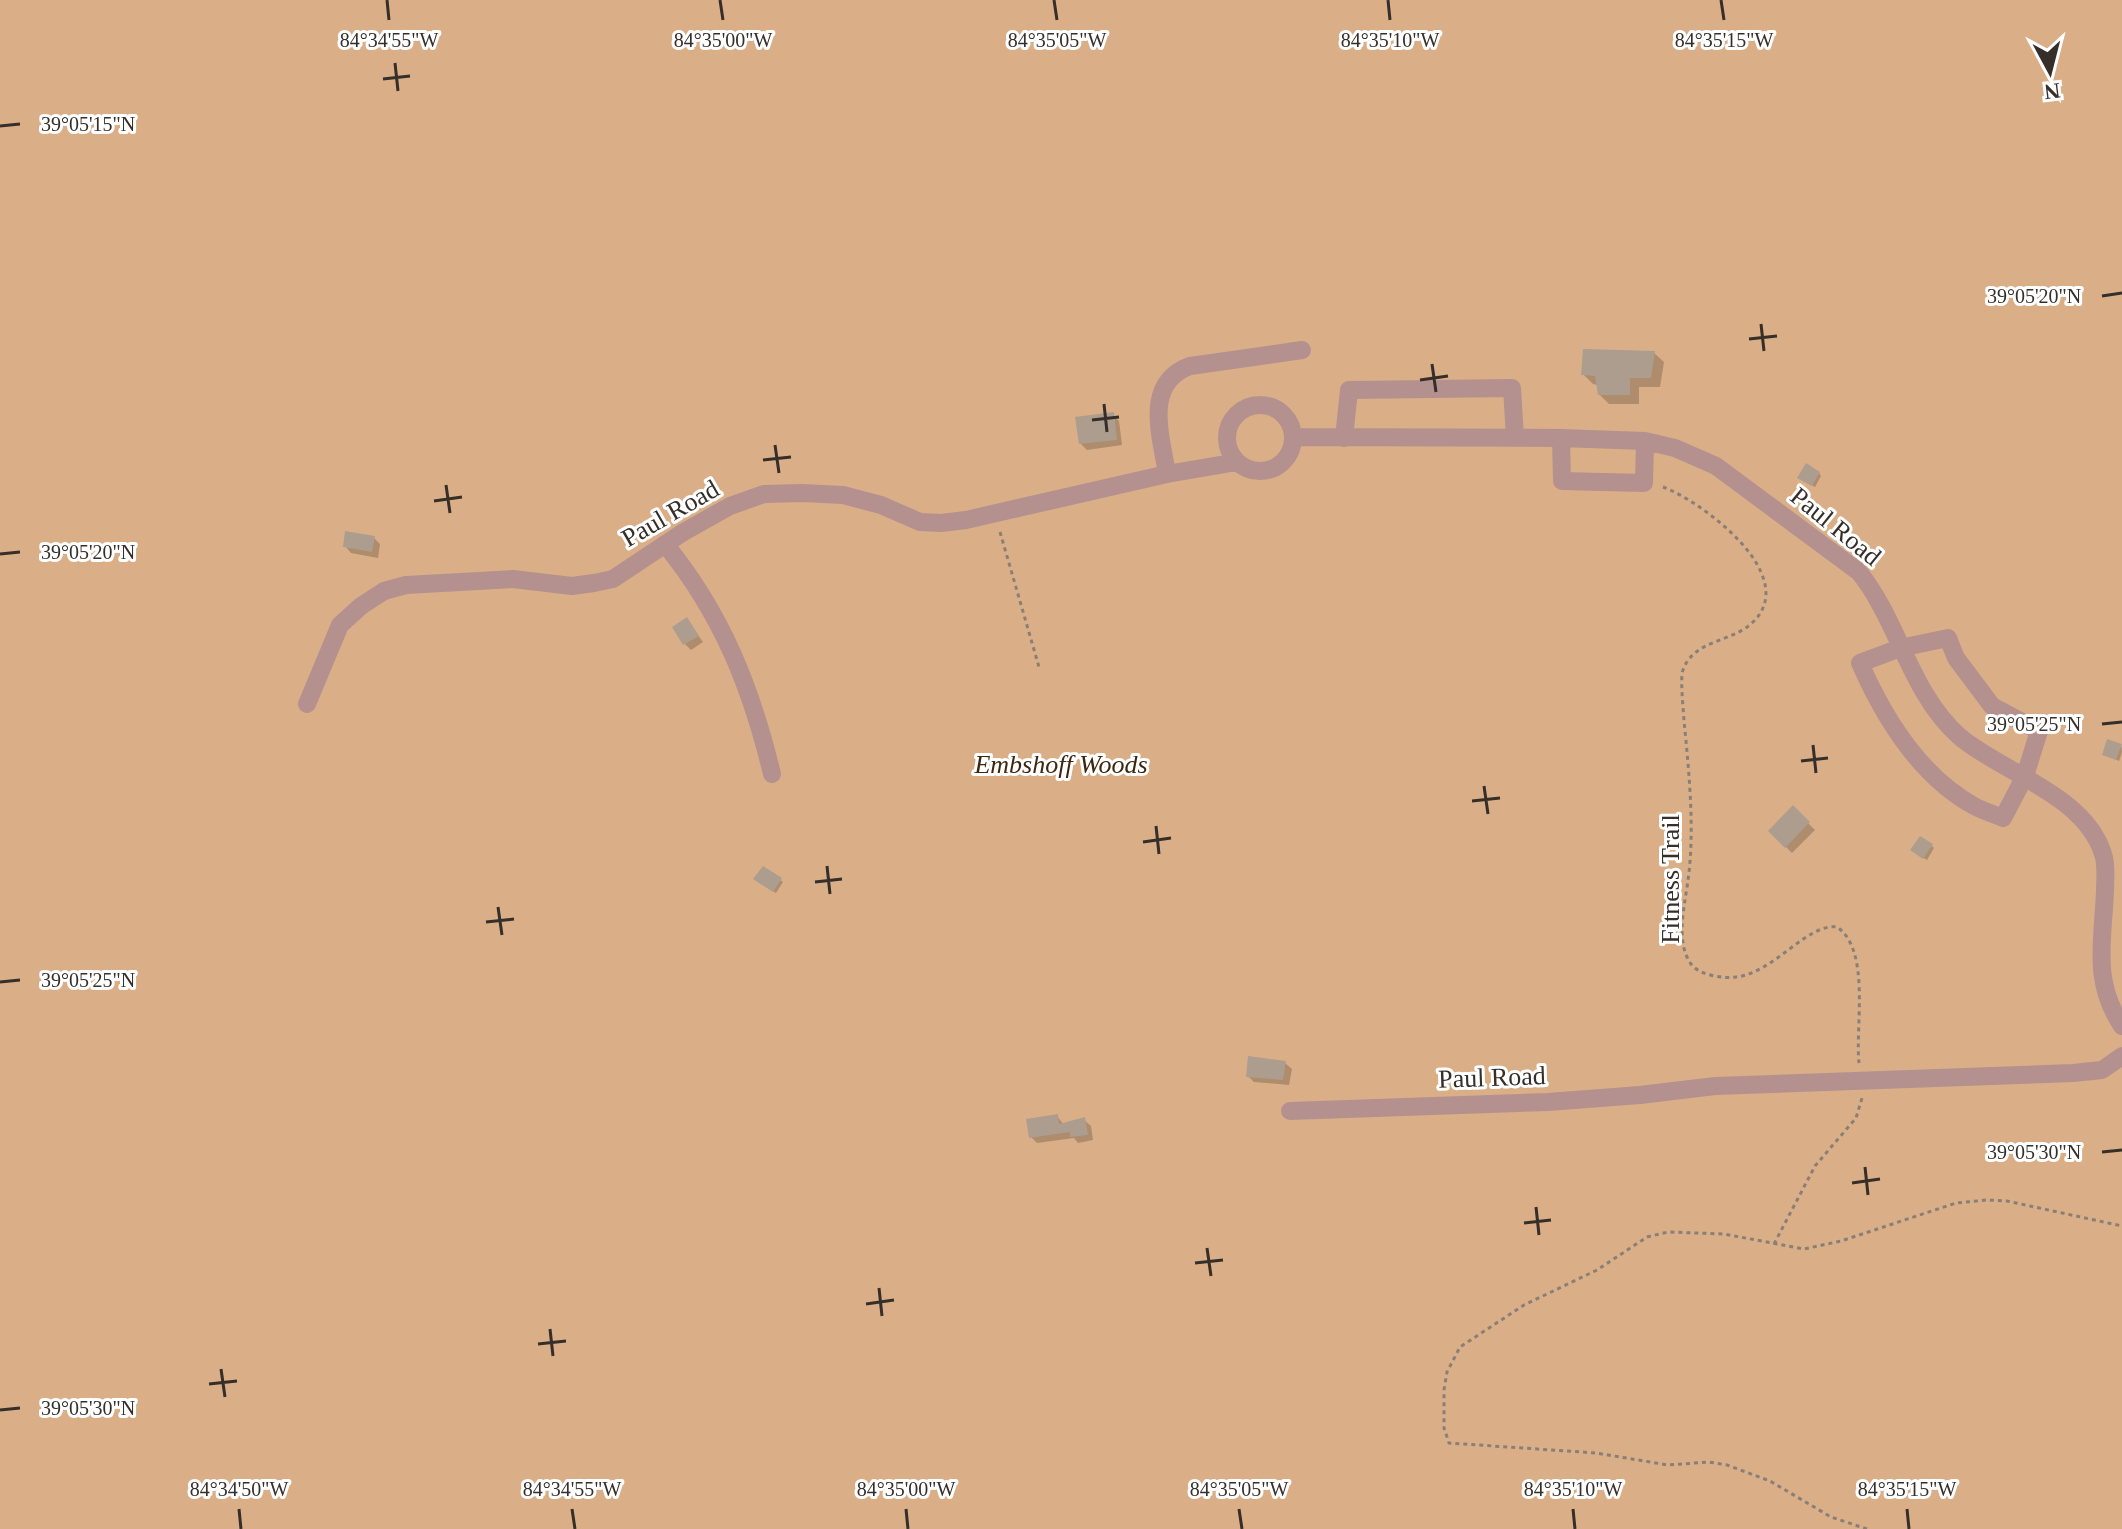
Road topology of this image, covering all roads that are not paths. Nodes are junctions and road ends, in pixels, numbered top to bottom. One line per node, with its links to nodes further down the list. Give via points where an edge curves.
1 (1302, 350): 8 (street, via 1176,371 1163,385 1159,402)
2 (1294, 437): 3 (street, Paul Road); 7 (street, Paul Road, via 1287,458 1273,469 1251,470); 7 (street, via 1278,410 1246,408 1227,433)
3 (1344, 438): 4 (street, Paul Road); 4 (street, via 1349,390 1512,388)
4 (1515, 438): 5 (street, Paul Road)
5 (1561, 438): 6 (street, Paul Road); 6 (street, via 1562,481 1644,481)
6 (1645, 441): 10 (street, Paul Road, via 1716,466 1859,572 1873,589)
7 (1237, 462): 8 (street, Paul Road)
8 (1167, 474): 9 (street, Paul Road, via 941,523 920,522 843,495 764,494 730,506)
9 (665, 544): 11 (street, Paul Road, via 613,579 594,583 572,586 513,579 384,591 340,625); 12 (street, via 703,595 729,644 749,689)
10 (1900, 648): 13 (street, Paul Road, via 1932,704 1959,735); 13 (street, via 1948,638 1956,658 1992,706 2039,731); 13 (street, via 1860,663 1890,721 1938,779 1974,806 2003,818)
11 (307, 704)
12 (772, 774)
13 (2025, 776): 14 (street, Paul Road, via 2058,798 2090,830 2104,855 2100,961 2103,988)
14 (2122, 1026)
15 (2122, 1056): 16 (street, Paul Road, via 2102,1070 2073,1073 1715,1086 1548,1102)
16 (1290, 1111)

